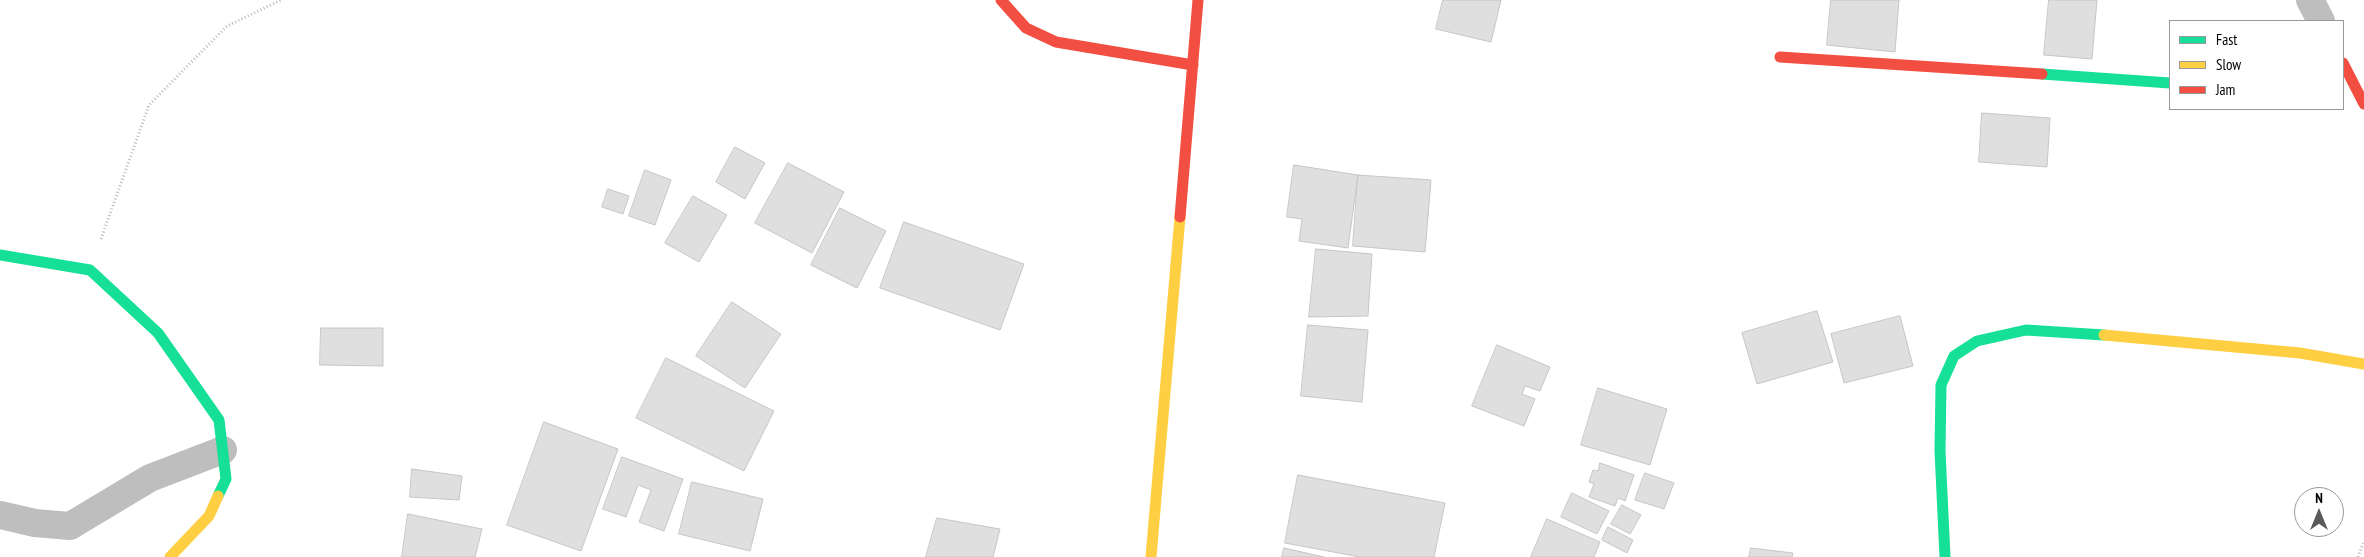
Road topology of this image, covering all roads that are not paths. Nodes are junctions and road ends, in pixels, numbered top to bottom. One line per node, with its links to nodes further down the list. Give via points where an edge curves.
1 (1001, 0): 6 (street, via 1026,28 1056,42)
2 (1198, 0): 6 (street)
3 (2310, 0): 4 (street)
4 (2320, 20)
5 (1780, 57): 8 (street)
6 (1193, 65): 15 (street)
7 (2344, 66): 9 (street)
8 (2169, 84)
9 (2355, 95)
10 (0, 255): 12 (street, via 90,270 158,333 219,420)
11 (2364, 364): 16 (street, via 2300,353 2165,339 2026,330 1977,341 1954,356 1941,385 1940,451)
12 (223, 450): 13 (street, via 150,478 70,526); 14 (street, via 226,479 209,516)
13 (0, 515)
14 (170, 557)
15 (1151, 557)
16 (1945, 557)

